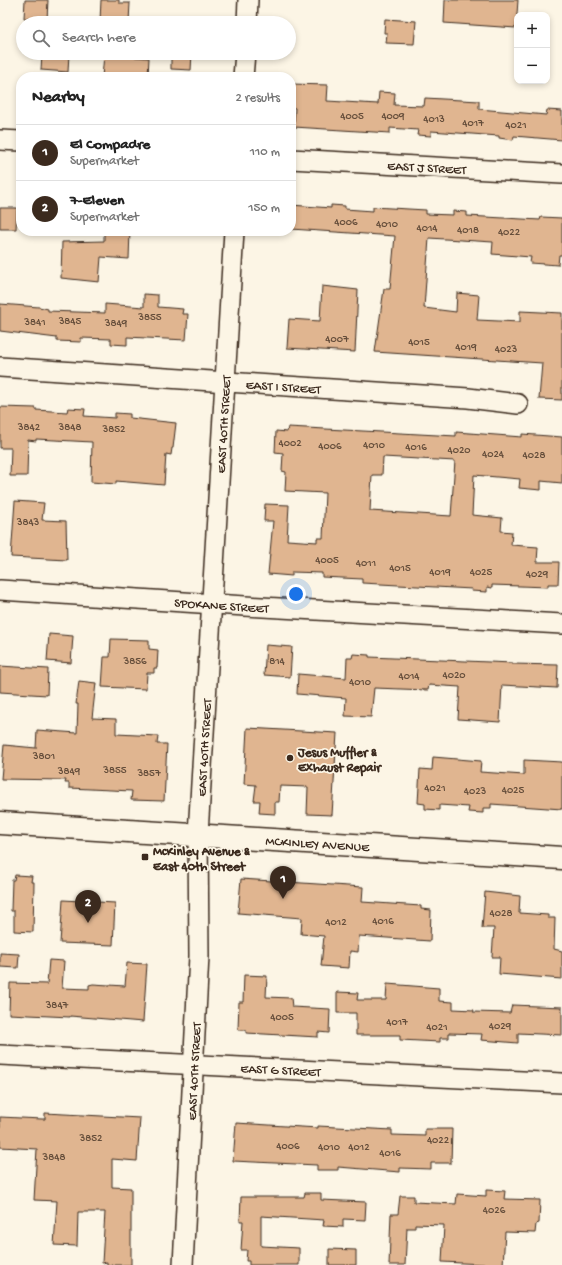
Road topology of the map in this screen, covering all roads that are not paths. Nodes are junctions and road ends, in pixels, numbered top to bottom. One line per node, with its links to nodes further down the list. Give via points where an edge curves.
1 (248, 0): 2 (street)
2 (247, 16)
3 (244, 60): 4 (street)
4 (243, 72)
5 (0, 140): 6 (street)
6 (16, 141)
7 (296, 159): 8 (street, EAST J STREET)
8 (562, 174)
9 (234, 236): 11 (street, EAST 40TH STREET)
10 (0, 367): 11 (street, EAST I STREET)
11 (225, 381): 12 (street, EAST I STREET, via 468,398); 14 (street, EAST 40TH STREET)
12 (518, 404)
13 (0, 590): 14 (street, SPOKANE STREET)
14 (212, 604): 15 (street, SPOKANE STREET); 17 (street, EAST 40TH STREET)
15 (562, 624)
16 (0, 823): 17 (main road, MCKINLEY AVENUE)
17 (198, 834): 18 (main road, MCKINLEY AVENUE); 20 (street, EAST 40TH STREET, via 200,956)
18 (562, 858)
19 (0, 1055): 20 (street, EAST G STREET)
20 (194, 1064): 21 (street, EAST G STREET); 22 (street, EAST 40TH STREET)
21 (562, 1083)
22 (183, 1265)

